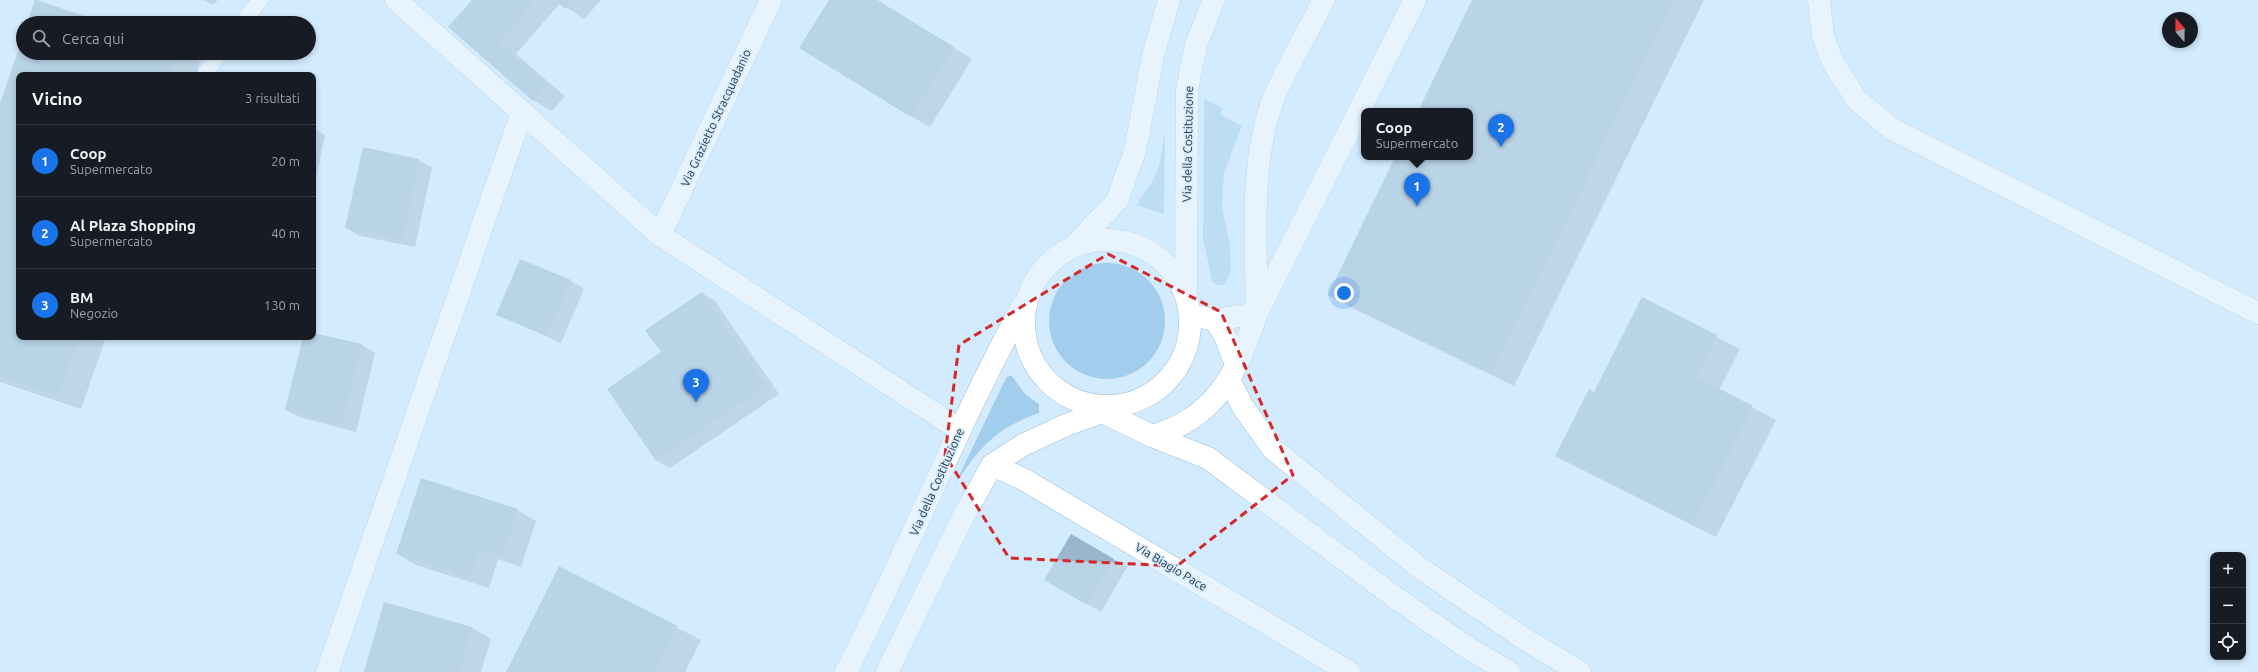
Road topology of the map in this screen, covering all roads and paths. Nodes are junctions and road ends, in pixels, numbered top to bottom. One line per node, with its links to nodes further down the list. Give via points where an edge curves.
1 (260, 0): 9 (lane)
2 (396, 0): 12 (street)
3 (771, 0): 13 (street, Via Grazietto Stracquadanio)
4 (1169, 0): 14 (street, via 1153,56 1135,151 1117,201)
5 (1214, 0): 16 (street, Via della Costituzione, via 1196,45 1187,90)
6 (1324, 0): 17 (street, via 1275,96 1264,136 1256,206)
7 (1415, 0): 17 (street)
8 (1819, 0): 18 (street, via 1823,36 1833,63 1858,100 1892,129)
9 (247, 16)
10 (214, 60): 11 (lane)
11 (207, 72)
12 (522, 112): 13 (street); 26 (street)
13 (660, 235): 23 (street)
14 (1075, 245): 15 (street, via 1050,262 1040,273); 16 (street, via 1097,240 1119,240 1141,246 1160,257 1175,274)
15 (1029, 293): 22 (street, via 1024,315 1025,339 1033,361 1046,380 1064,394); 23 (street, Via della Costituzione)
16 (1186, 293): 19 (street)
17 (1257, 313): 20 (street); 21 (street)
18 (2258, 313)
19 (1191, 315): 20 (street); 22 (street, via 1190,338 1183,359 1170,378 1133,402)
20 (1215, 320): 21 (street, via 1225,336)
21 (1232, 373): 24 (street, via 1213,401 1192,420); 31 (street, via 1243,407 1273,449 1420,568 1529,642)
22 (1094, 408): 24 (street); 25 (street, via 1066,425 1023,445)
23 (960, 430): 27 (street, Via della Costituzione, via 886,595)
24 (1152, 436): 30 (street, via 1208,458 1396,598)
25 (992, 466): 28 (street, via 962,519); 29 (street, Via Biagio Pace, via 1023,479)
26 (327, 672)
27 (846, 672)
28 (887, 672)
29 (1348, 672)
30 (1508, 672)
31 (1580, 672)

